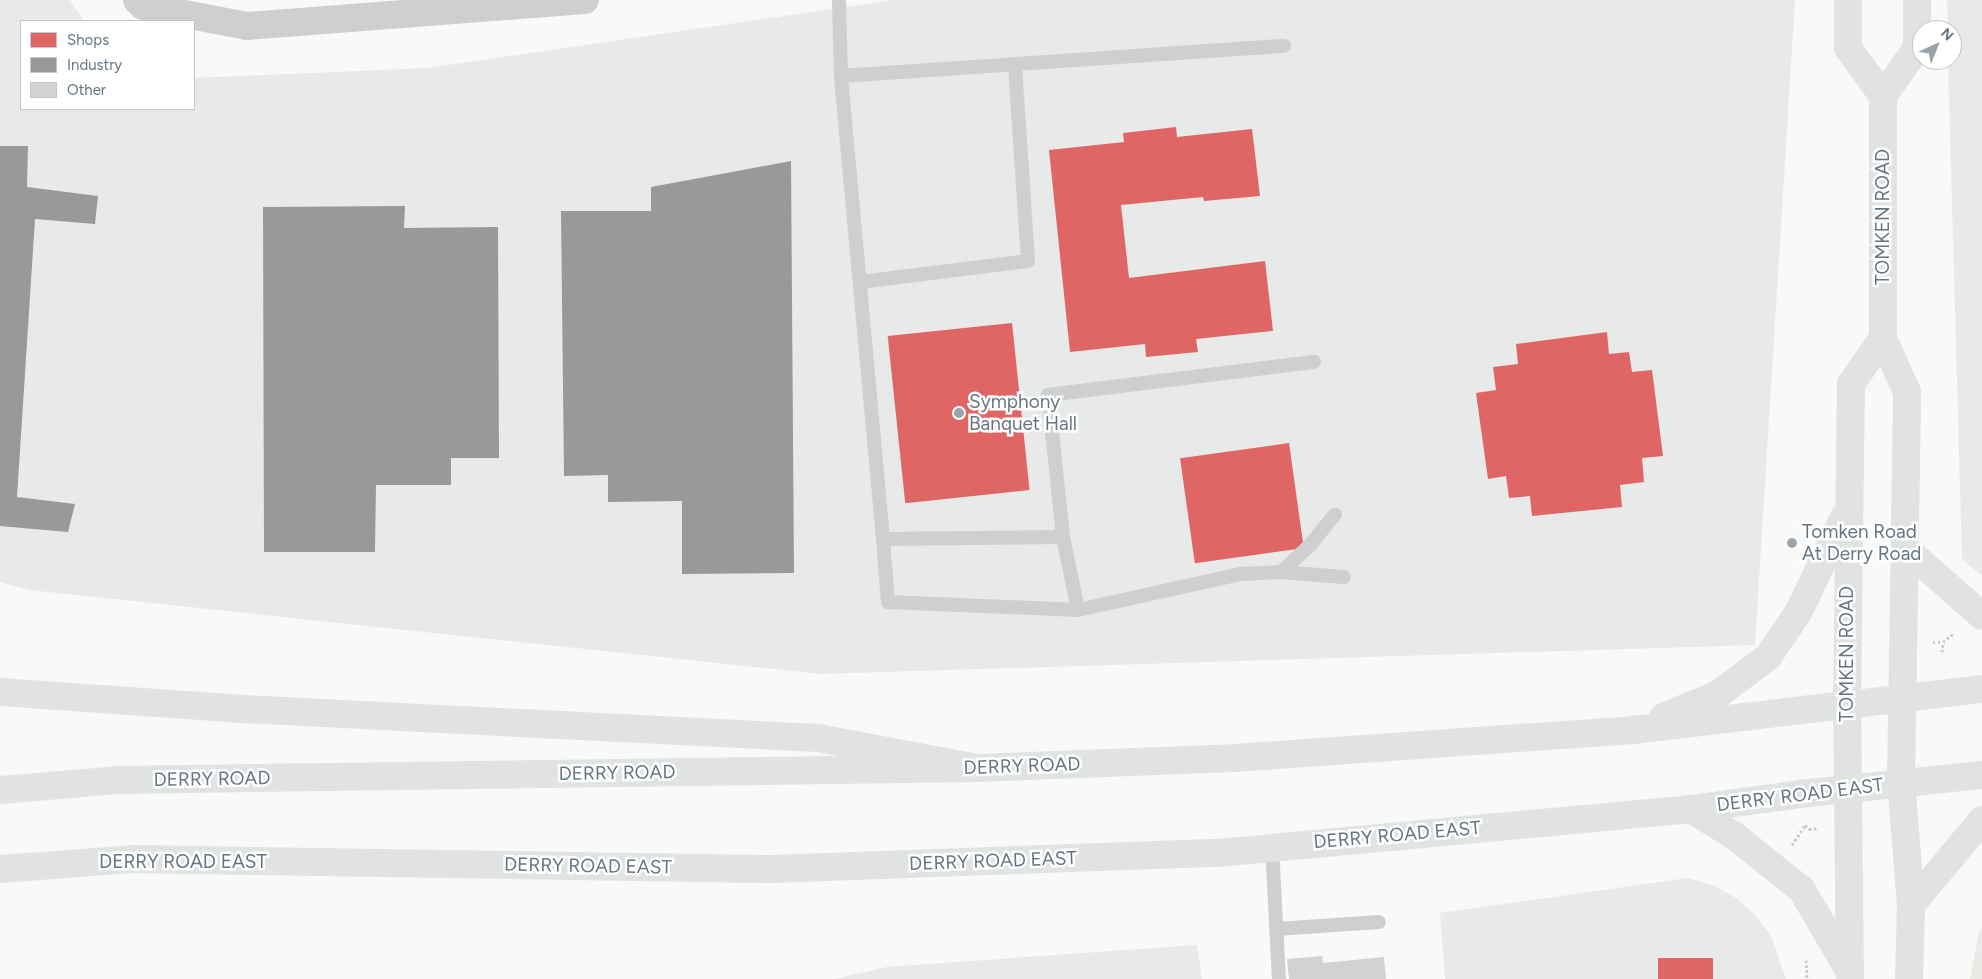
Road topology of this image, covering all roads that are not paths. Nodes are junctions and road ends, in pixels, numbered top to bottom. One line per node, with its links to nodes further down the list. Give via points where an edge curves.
1 (137, 0): 2 (street, via 143,6 246,26)
2 (585, 0)
3 (840, 0): 8 (lane)
4 (1848, 0): 9 (main road, via 1848,48)
5 (1917, 0): 9 (main road, via 1917,48)
6 (1284, 46): 7 (lane)
7 (1015, 64): 8 (lane); 10 (lane, via 1028,261)
8 (841, 76): 10 (lane)
9 (1883, 96): 11 (main road, TOMKEN ROAD)
10 (860, 282): 16 (lane)
11 (1883, 338): 13 (main road, TOMKEN ROAD, via 1851,384); 17 (main road, TOMKEN ROAD, via 1907,392)
12 (1314, 362): 15 (lane, via 1048,395)
13 (1848, 508): 25 (main road, TOMKEN ROAD); 26 (main road, via 1799,612 1768,657 1717,696)
14 (1335, 514): 18 (lane, via 1311,544)
15 (1063, 537): 16 (lane); 20 (lane)
16 (883, 539): 20 (lane, via 888,602)
17 (1906, 549): 21 (main road); 24 (main road, TOMKEN ROAD)
18 (1281, 572): 19 (lane); 20 (lane, via 1241,574)
19 (1344, 577)
20 (1078, 610)
21 (1982, 616)
22 (1982, 689): 24 (main road)
23 (0, 692): 27 (main road, via 252,709 818,738)
24 (1902, 699): 25 (main road); 29 (main road, TOMKEN ROAD)
25 (1847, 706): 26 (main road); 30 (main road, TOMKEN ROAD)
26 (1633, 730): 27 (main road, DERRY ROAD, via 1234,758)
27 (976, 768): 31 (main road, DERRY ROAD, via 118,780)
28 (1982, 775): 29 (main road, DERRY ROAD EAST)
29 (1901, 782): 30 (main road, DERRY ROAD EAST); 36 (main road, TOMKEN ROAD)
30 (1848, 789): 32 (main road, DERRY ROAD EAST); 39 (main road, TOMKEN ROAD)
31 (0, 790)
32 (1691, 809): 34 (main road, DERRY ROAD EAST); 39 (main road, via 1736,837 1802,890 1822,920)
33 (1982, 820): 36 (main road)
34 (1272, 846): 35 (main road, DERRY ROAD EAST, via 1218,853 772,869 132,859); 38 (lane)
35 (0, 869)
36 (1910, 905): 41 (main road, TOMKEN ROAD)
37 (1379, 922): 38 (lane)
38 (1277, 928): 40 (lane)
39 (1850, 976)
40 (1279, 979)
41 (1909, 979)

